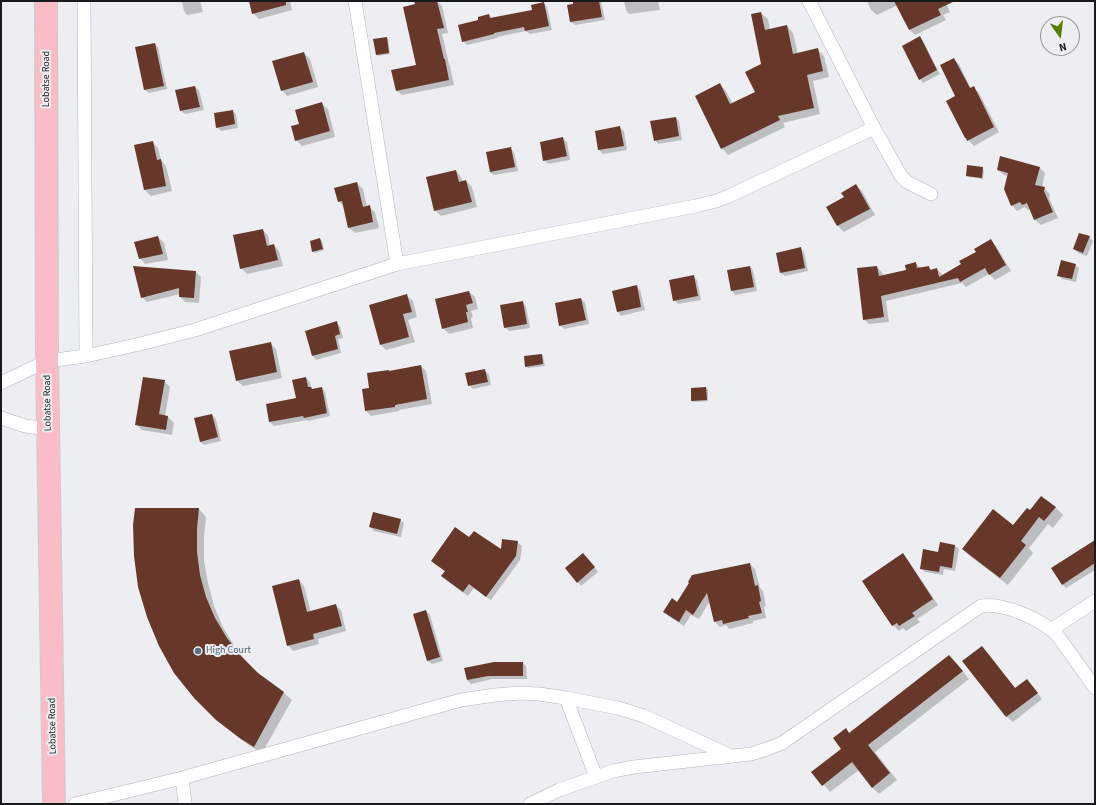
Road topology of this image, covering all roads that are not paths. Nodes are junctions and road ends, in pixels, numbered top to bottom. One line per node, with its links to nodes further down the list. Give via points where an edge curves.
1 (46, 1): 9 (highway, Lobatse Road)
2 (84, 1): 8 (street)
3 (355, 1): 7 (street)
4 (809, 1): 5 (street)
5 (874, 128): 6 (street, via 901,176 907,182); 7 (street, via 716,201)
6 (932, 194)
7 (397, 264): 8 (street, via 195,330)
8 (86, 356): 9 (street)
9 (47, 361): 10 (street); 12 (highway, Lobatse Road)
10 (1, 383)
11 (1, 418): 12 (street, via 25,426)
12 (48, 428): 20 (highway, Lobatse Road)
13 (1095, 601): 14 (street)
14 (1051, 630): 15 (street); 17 (street, via 1013,610 981,606 782,743 751,754)
15 (1095, 688)
16 (566, 698): 17 (street, via 644,716); 18 (street); 19 (street, via 520,693 471,698)
17 (731, 756): 18 (street, via 634,767)
18 (596, 777): 23 (street)
19 (182, 778): 21 (street); 22 (street)
20 (54, 804)
21 (75, 804)
22 (185, 804)
23 (530, 804)

